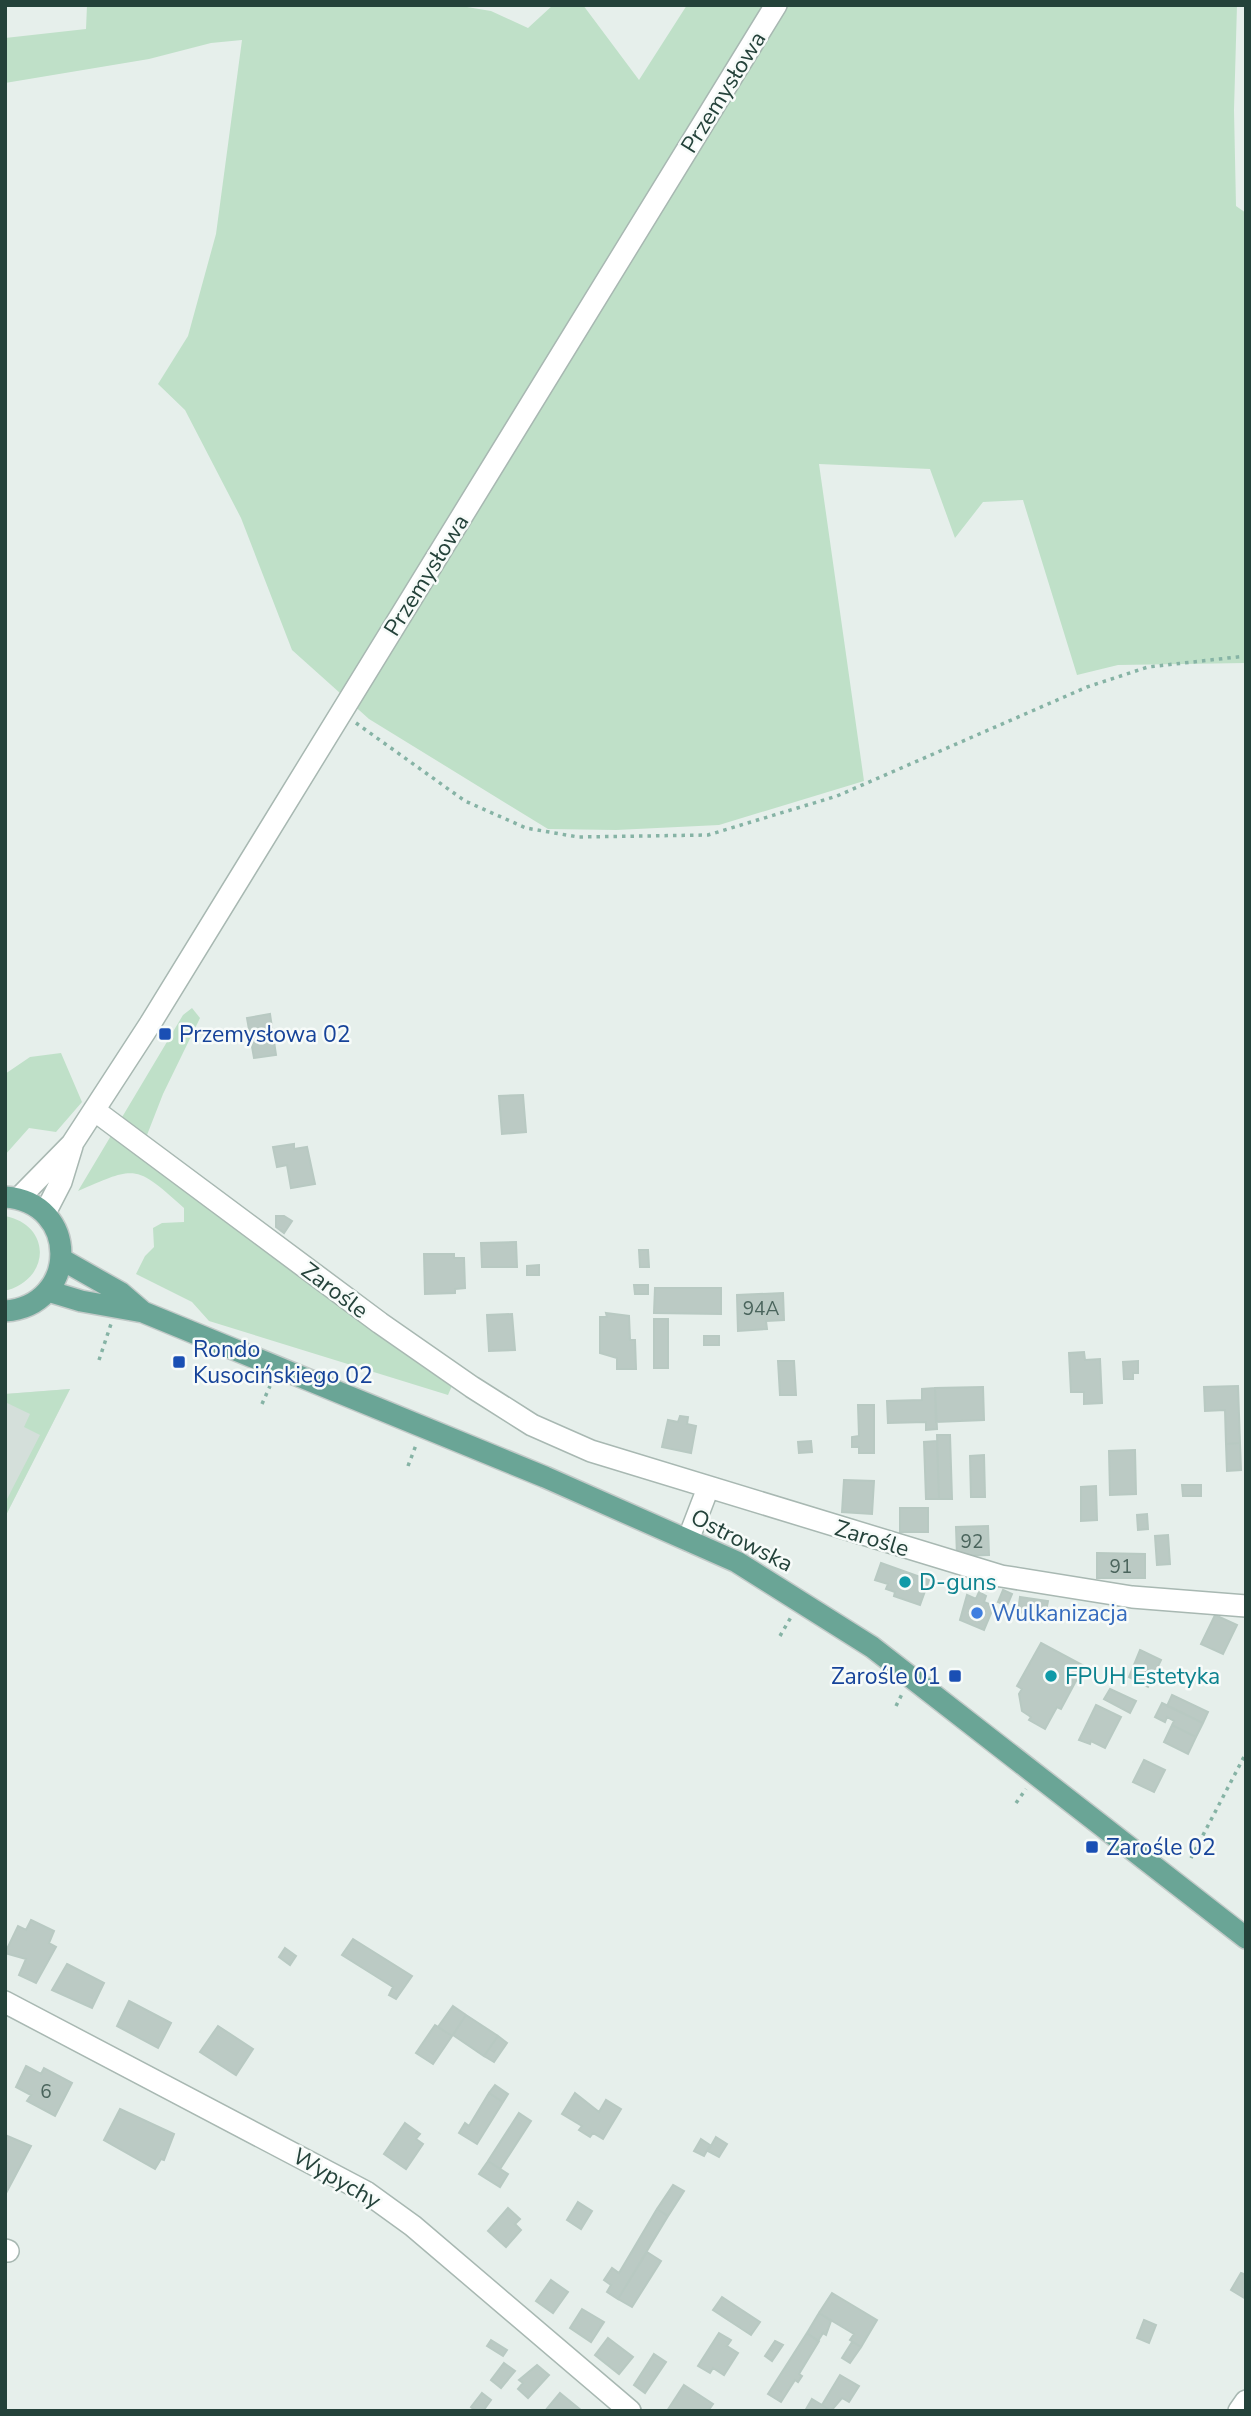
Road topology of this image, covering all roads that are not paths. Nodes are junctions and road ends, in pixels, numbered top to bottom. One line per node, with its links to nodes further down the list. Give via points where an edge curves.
1 (776, 5): 2 (street, Przemysłowa)
2 (94, 1110): 3 (street, Przemysłowa); 10 (street, Zarośle, via 380,1323 532,1425 591,1451)
3 (72, 1144): 4 (street, Przemysłowa); 5 (street, Przemysłowa, via 61,1182)
4 (12, 1197): 5 (main road)
5 (45, 1213): 6 (main road, via 58,1234)
6 (61, 1259): 7 (main road); 8 (main road, Ostrowska)
7 (48, 1291): 8 (main road, Ostrowska); 9 (main road, via 34,1303)
8 (119, 1301): 11 (main road, Ostrowska)
9 (5, 1311)
10 (708, 1488): 11 (street); 12 (street, Zarośle, via 1001,1576 1132,1597)
11 (688, 1540): 13 (main road, Ostrowska, via 737,1562 872,1647)
12 (1246, 1605)
13 (1246, 1938)
14 (5, 2002): 16 (street, Wypychy, via 366,2192 413,2226)
15 (1246, 2401): 17 (street)
16 (630, 2411)
17 (1239, 2411)

